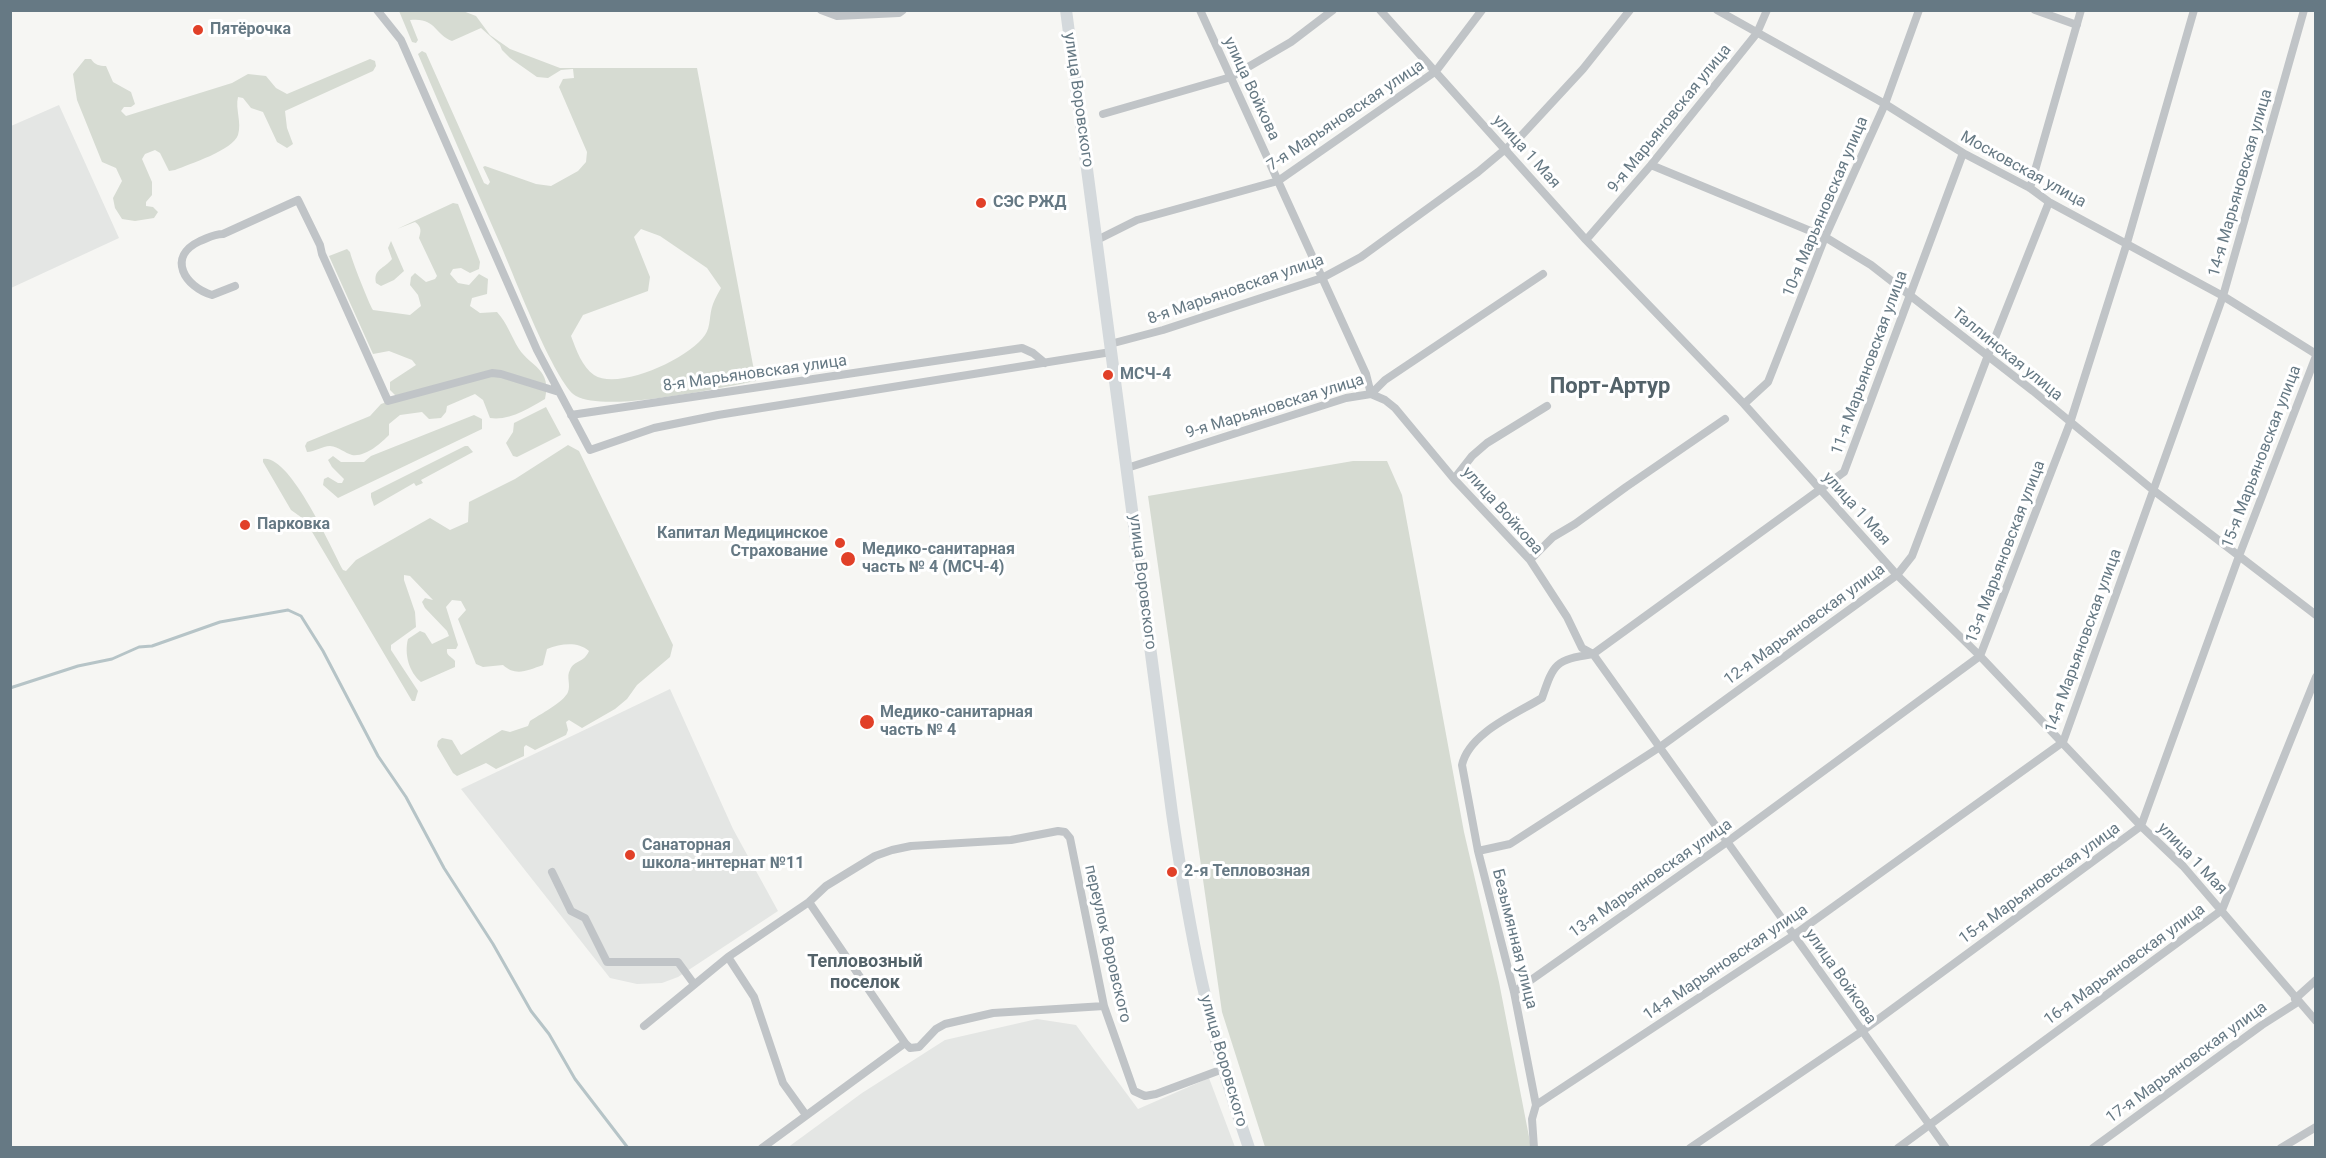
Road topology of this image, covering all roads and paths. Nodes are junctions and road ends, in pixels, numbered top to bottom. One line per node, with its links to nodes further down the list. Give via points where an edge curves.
1 (377, 10): 42 (street, via 401,40)
2 (821, 10): 3 (street, via 837,16)
3 (903, 10)
4 (1066, 10): 30 (main road, улица Воровского)
5 (1200, 10): 20 (street, улица Войкова)
6 (1333, 10): 20 (street, via 1291,42)
7 (1380, 10): 19 (street, улица 1 Мая)
8 (1482, 10): 19 (street, 7-я Марьяновская улица)
9 (1630, 10): 23 (street, 8-я Марьяновская улица, via 1583,69)
10 (1717, 10): 18 (street, Московская улица)
11 (1767, 10): 18 (street, 9-я Марьяновская улица)
12 (1919, 10): 21 (street, 10-я Марьяновская улица)
13 (2035, 10): 17 (street)
14 (2081, 10): 17 (street)
15 (2194, 10): 32 (street, 13-я Марьяновская улица)
16 (2304, 10): 37 (street, 14-я Марьяновская улица)
17 (2077, 25): 27 (street)
18 (1757, 33): 21 (street, Московская улица); 25 (street, 9-я Марьяновская улица)
19 (1436, 71): 23 (street, улица 1 Мая); 26 (street, 7-я Марьяновская улица)
20 (1231, 77): 22 (street); 26 (street, улица Войкова)
21 (1885, 104): 24 (street, Московская улица); 29 (street, 10-я Марьяновская улица)
22 (1103, 114)
23 (1506, 150): 31 (street, улица 1 Мая); 34 (street, 8-я Марьяновская улица, via 1361,257)
24 (1963, 153): 27 (street, Московская улица); 36 (street, 11-я Марьяновская улица)
25 (1651, 165): 29 (street, Таллинская улица); 31 (street, 9-я Марьяновская улица)
26 (1278, 181): 30 (street, 7-я Марьяновская улица, via 1137,220); 34 (street, улица Войкова)
27 (2030, 188): 28 (street, Московская улица)
28 (2049, 201): 32 (street, Московская улица); 40 (street, 12-я Марьяновская улица)
29 (1825, 237): 36 (street, Таллинская улица); 44 (street, 10-я Марьяновская улица, via 1768,382)
30 (1097, 240): 38 (main road, улица Воровского)
31 (1586, 240): 44 (street, улица 1 Мая)
32 (2127, 243): 37 (street, Московская улица); 48 (street, 13-я Марьяновская улица)
33 (1543, 274): 43 (street, 9-я Марьяновская улица, via 1385,380)
34 (1322, 278): 38 (street, 8-я Марьяновская улица); 43 (street, улица Войкова, via 1366,374)
35 (234, 286): 42 (street, via 212,295 203,292 184,273 186,251 191,245 298,200 388,400 492,373)
36 (1909, 294): 40 (street, Таллинская улица); 51 (street, 11-я Марьяновская улица, via 1844,472)
37 (2223, 296): 39 (street, Московская улица); 52 (street, 14-я Марьяновская улица)
38 (1111, 348): 41 (street, 8-я Марьяновская улица); 49 (main road, улица Воровского)
39 (2316, 355): 53 (street, 15-я Марьяновская улица)
40 (1987, 358): 48 (street, Таллинская улица); 55 (street, 12-я Марьяновская улица, via 1912,556)
41 (1046, 363): 46 (street, 8-я Марьяновская улица, via 1022,348); 46 (street, 8-я Марьяновская улица, via 718,415 654,429 590,450)
42 (559, 392): 46 (street)
43 (1371, 394): 49 (street, 9-я Марьяновская улица, via 1346,398); 50 (street, улица Войкова, via 1395,408)
44 (1744, 405): 51 (street, улица 1 Мая)
45 (1547, 406): 50 (street, via 1487,444)
46 (571, 415)
47 (1725, 419): 54 (street, via 1552,537)
48 (2070, 423): 52 (street, Таллинская улица); 59 (street, 13-я Марьяновская улица)
49 (1127, 468): 81 (main road, улица Воровского, via 1187,912 1203,996)
50 (1455, 479): 54 (street, улица Войкова)
51 (1820, 490): 55 (street, улица 1 Мая); 58 (street, 11-я Марьяновская улица)
52 (2153, 490): 53 (street, Таллинская улица); 62 (street, 14-я Марьяновская улица)
53 (2239, 556): 56 (street, Таллинская улица); 64 (street, 15-я Марьяновская улица)
54 (1530, 560): 57 (street, улица Войкова)
55 (1897, 575): 59 (street, улица 1 Мая); 63 (street, 12-я Марьяновская улица)
56 (2316, 615)
57 (1578, 641): 58 (street, улица Войкова); 60 (street)
58 (1593, 654): 60 (street, 11-я Марьяновская улица); 63 (street, улица Войкова)
59 (1980, 657): 62 (street, улица 1 Мая); 65 (street, 13-я Марьяновская улица)
60 (1570, 658): 66 (street, Безымянная улица, via 1553,670 1542,698 1476,740 1465,753 1462,765)
61 (2316, 676): 69 (street, 16-я Марьяновская улица)
62 (2063, 742): 64 (street, улица 1 Мая); 70 (street, 14-я Марьяновская улица)
63 (1660, 747): 65 (street, улица Войкова); 66 (street, 12-я Марьяновская улица, via 1510,844)
64 (2141, 826): 69 (street, улица 1 Мая); 79 (street, 15-я Марьяновская улица)
65 (1727, 842): 70 (street, улица Войкова); 74 (street, 13-я Марьяновская улица)
66 (1478, 851): 74 (street, Безымянная улица)
67 (552, 872): 73 (street, via 571,911 585,918 607,962 678,962)
68 (809, 902): 71 (street); 76 (street, переулок Воровского, via 840,877 892,850 1065,832 1070,838); 80 (street)
69 (2222, 910): 75 (street, улица 1 Мая); 84 (street, 16-я Марьяновская улица)
70 (1794, 935): 79 (street, улица Войкова); 82 (street, 14-я Марьяновская улица)
71 (728, 957): 73 (street); 83 (street, via 754,997 783,1083)
72 (2316, 981): 75 (street, 17-я Марьяновская улица)
73 (694, 984): 78 (street)
74 (1514, 992): 82 (street, Безымянная улица)
75 (2296, 1001): 77 (street, улица 1 Мая); 92 (street, 17-я Марьяновская улица)
76 (1104, 1006): 80 (street, via 993,1013 945,1024 914,1049); 81 (street, переулок Воровского, via 1131,1084 1139,1094 1156,1094)
77 (2316, 1021)
78 (645, 1026)
79 (1861, 1032): 84 (street, улица Войкова); 89 (street, 15-я Марьяновская улица)
80 (906, 1043): 83 (street)
81 (1223, 1070): 87 (main road, улица Воровского)
82 (1536, 1105): 88 (street, Безымянная улица, via 1532,1119)
83 (806, 1116): 86 (street)
84 (1930, 1125): 90 (street, 16-я Марьяновская улица); 91 (street, улица Войкова)
85 (2316, 1127): 93 (street)
86 (762, 1148)
87 (1249, 1148)
88 (1534, 1148)
89 (1690, 1148)
90 (1898, 1148)
91 (1946, 1148)
92 (2093, 1148)
93 (2281, 1148)

